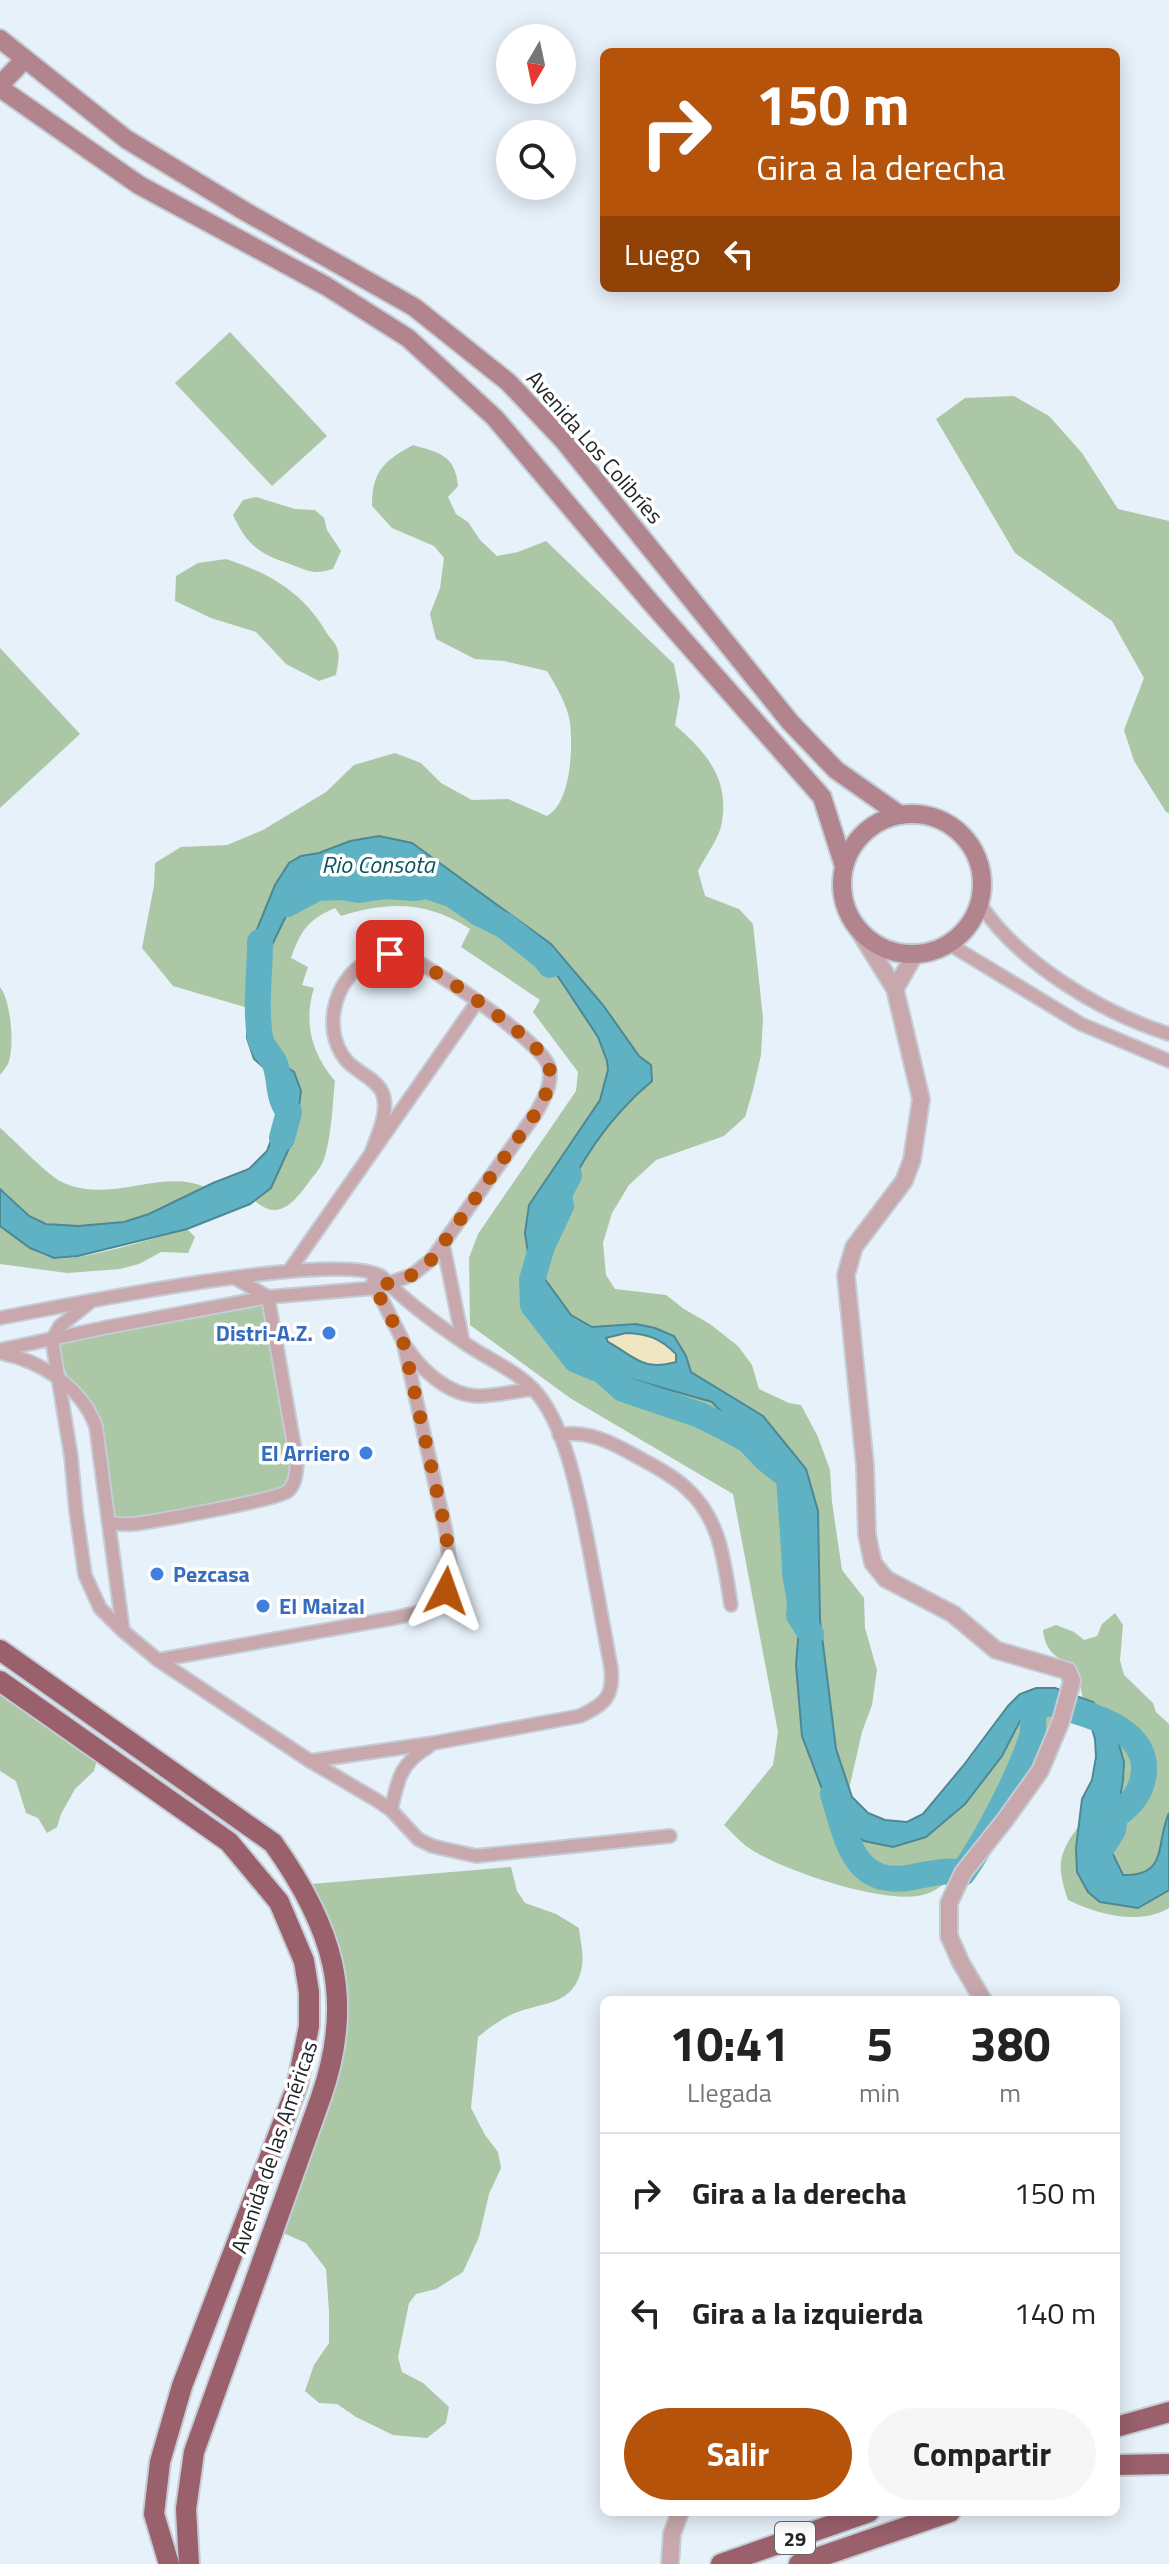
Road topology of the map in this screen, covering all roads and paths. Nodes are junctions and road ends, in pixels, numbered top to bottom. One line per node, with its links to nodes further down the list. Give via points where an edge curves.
1 (0, 39): 2 (main road, Avenida Los Colibríes)
2 (24, 60): 3 (main road); 4 (main road, Avenida Los Colibríes, via 162,162 414,307 508,382 564,441 790,722 836,770)
3 (0, 87): 5 (main road, via 139,185 326,286 408,338 495,418 822,797)
4 (900, 815): 5 (main road, via 865,832); 6 (main road, via 921,814 957,830 980,864)
5 (844, 866): 7 (main road, via 845,905)
6 (980, 904): 8 (main road, via 973,920); 12 (street, via 994,925 1053,976 1102,1006)
7 (854, 923): 9 (main road, via 881,946); 10 (street)
8 (949, 944): 9 (main road); 13 (street, via 1081,1024)
9 (915, 954): 10 (street)
10 (895, 989): 42 (street, via 921,1099 912,1160 904,1181 854,1247 846,1275 873,1563 886,1579 953,1614 996,1650 1068,1671 1072,1681 1040,1771 963,1873 949,1903 949,1936)
11 (477, 1002): 14 (street); 14 (street, via 404,956 376,958 349,975 336,1003 335,1033 347,1062 381,1090 384,1114); 15 (street, via 543,1054 549,1064 549,1086 536,1113)
12 (1169, 1034)
13 (1169, 1061)
14 (372, 1151): 16 (street)
15 (443, 1244): 19 (street, via 423,1267); 26 (street)
16 (289, 1271): 17 (street); 18 (street)
17 (370, 1271): 19 (street); 20 (street)
18 (235, 1278): 21 (street); 22 (street)
19 (389, 1285): 20 (street); 26 (street)
20 (375, 1288): 21 (street); 25 (street)
21 (268, 1297): 24 (street); 32 (street, via 297,1462 291,1488 249,1502 131,1524)
22 (91, 1301): 23 (street); 24 (street, via 60,1326)
23 (0, 1318)
24 (52, 1340): 27 (street); 28 (street); 30 (street)
25 (403, 1341): 29 (street, via 432,1376 468,1395); 36 (street, via 446,1532 451,1578 441,1601 433,1609 394,1618)
26 (463, 1342): 29 (street)
27 (0, 1352): 28 (street)
28 (58, 1379): 30 (street); 34 (street, via 85,1575 100,1608)
29 (533, 1389): 31 (street)
30 (73, 1390): 32 (street, via 96,1427)
31 (559, 1435): 33 (street, via 606,1440 685,1487 717,1533); 38 (street, via 578,1496 613,1686 597,1708 580,1716)
32 (109, 1523): 34 (street)
33 (731, 1605)
34 (123, 1631): 36 (street)
35 (0, 1650): 47 (highway, Avenida de las Américas, via 273,1843 323,1927 333,1963 338,2023 329,2075 199,2437)
36 (158, 1660): 39 (street)
37 (0, 1681): 48 (highway, Avenida de las Américas, via 229,1842 279,1902 304,1961 309,2017 297,2086 182,2386 160,2462)
38 (434, 1743): 39 (street); 40 (street, via 411,1757 401,1771)
39 (310, 1761): 40 (street)
40 (391, 1810): 41 (street, via 418,1839 476,1856)
41 (670, 1836)
42 (981, 1996)
43 (1169, 2412): 44 (highway)
44 (1120, 2426)
45 (1169, 2464): 46 (highway)
46 (1120, 2465)
47 (186, 2509): 54 (highway, Avenida de las Américas); 55 (highway)
48 (154, 2514): 52 (highway); 53 (highway, Avenida de las Américas)
49 (679, 2516): 56 (street)
50 (858, 2516): 57 (highway, 29)
51 (938, 2516): 58 (highway, 29)
52 (156, 2564)
53 (169, 2564)
54 (189, 2564)
55 (202, 2564)
56 (670, 2564)
57 (721, 2564)
58 (799, 2564)

